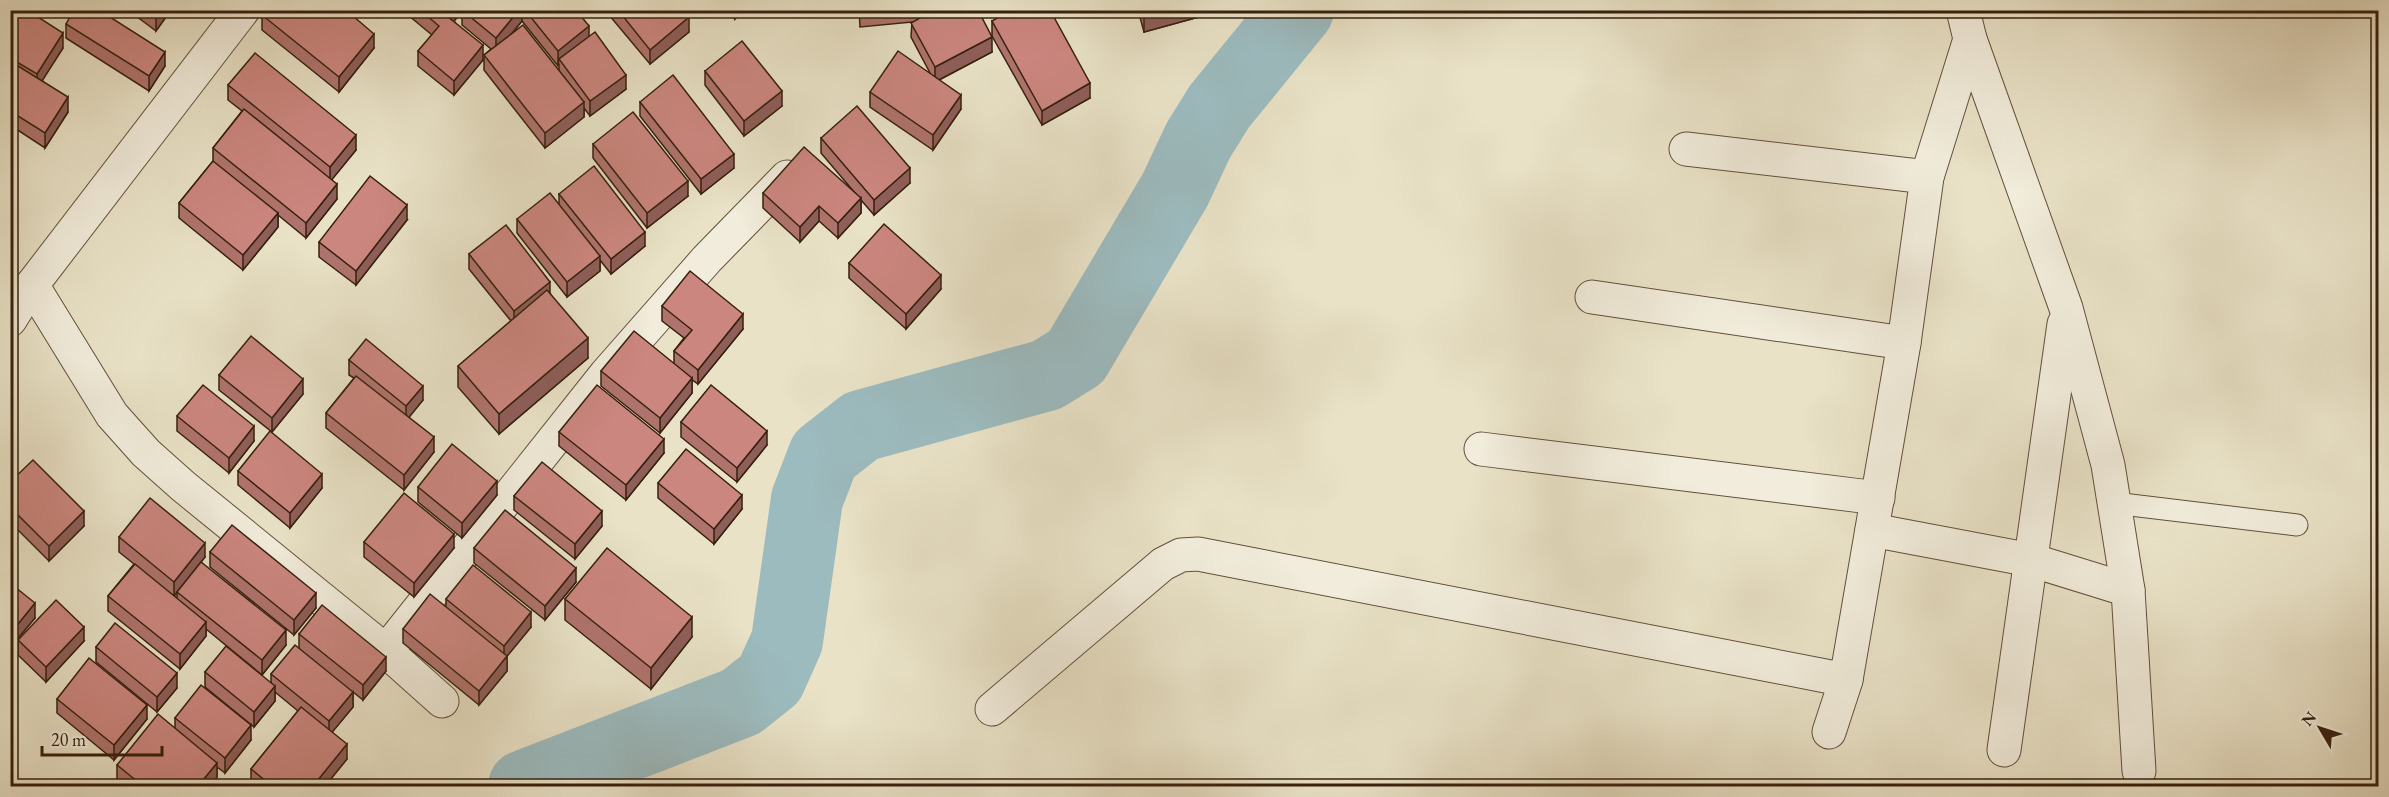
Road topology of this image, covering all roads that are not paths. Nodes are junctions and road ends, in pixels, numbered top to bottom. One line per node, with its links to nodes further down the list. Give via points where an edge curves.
1 (243, 10): 6 (street)
2 (1967, 25): 5 (street); 8 (street)
3 (1686, 149): 5 (street)
4 (787, 177): 17 (street, via 707,258 606,374)
5 (1928, 177): 10 (street)
6 (32, 285): 9 (street); 17 (street, via 112,416 146,453)
7 (1592, 297): 10 (street)
8 (2066, 308): 12 (street, via 2108,465); 15 (street)
9 (10, 320)
10 (1904, 344): 13 (street)
11 (1481, 449): 13 (street)
12 (2114, 503): 14 (lane); 16 (street)
13 (1875, 514): 15 (street); 18 (street)
14 (2297, 525)
15 (2031, 560): 16 (street); 22 (street)
16 (2128, 590): 23 (street)
17 (386, 651): 19 (street)
18 (1846, 680): 20 (street, via 1198,554 1181,555 1163,564); 21 (street)
19 (442, 701)
20 (992, 709)
21 (1829, 732)
22 (2004, 750)
23 (2139, 771)

